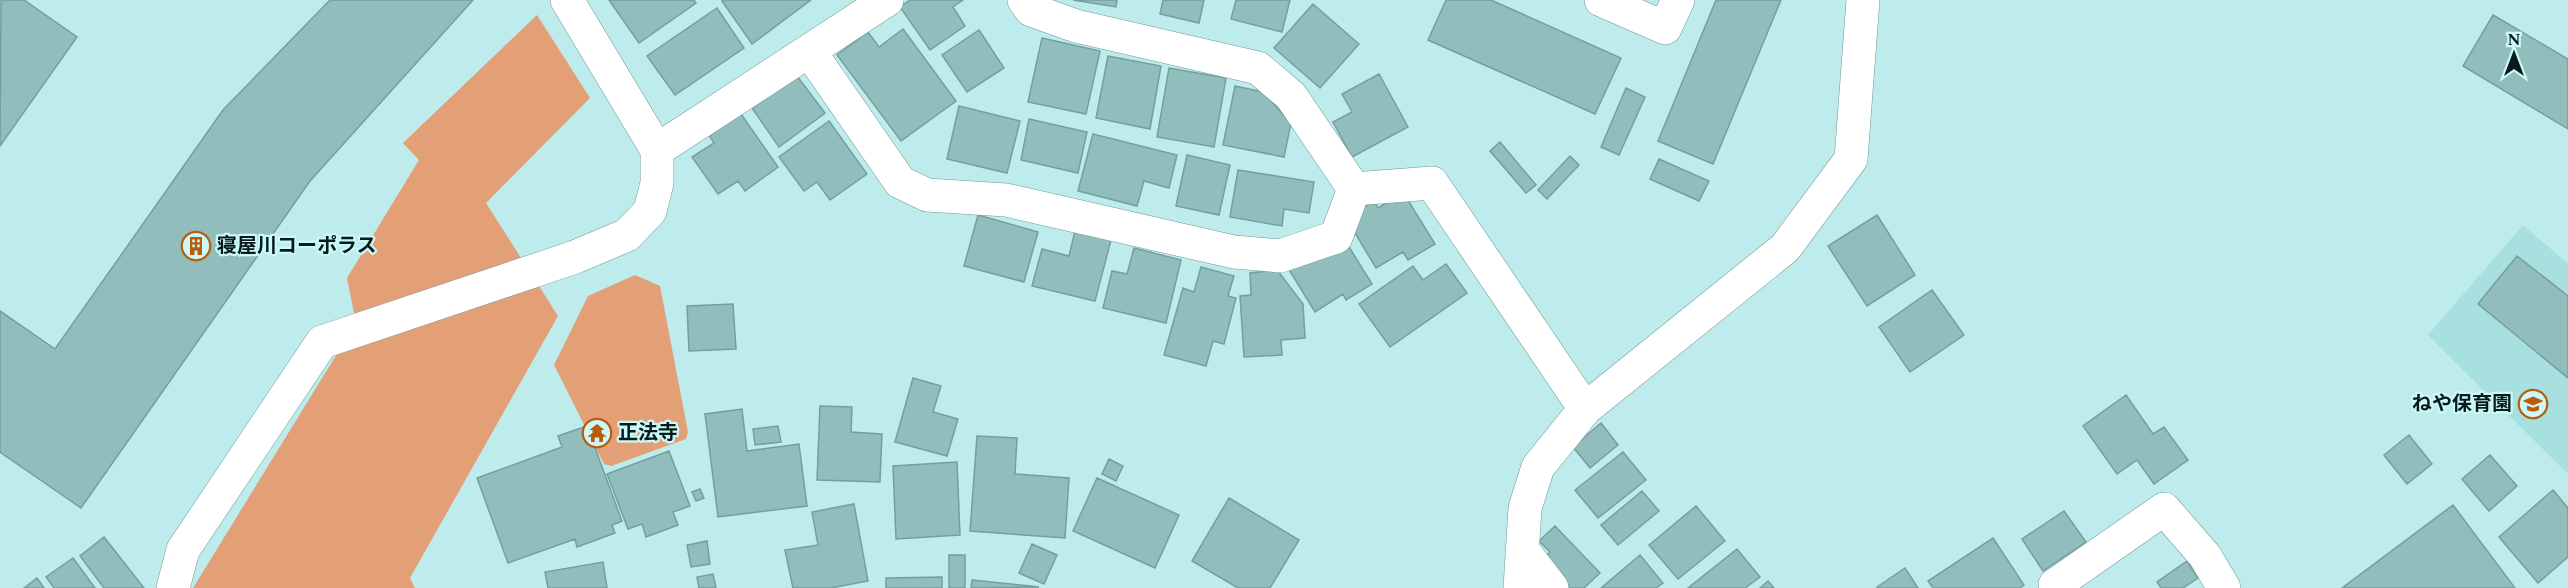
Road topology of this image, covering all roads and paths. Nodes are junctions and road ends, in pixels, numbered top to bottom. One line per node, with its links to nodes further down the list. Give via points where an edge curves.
1 (567, 0): 8 (street)
2 (887, 0): 7 (street)
3 (1024, 0): 9 (street, via 1031,10 1076,26 1258,68 1290,96)
4 (1601, 0): 5 (street, via 1665,27)
5 (1678, 0)
6 (1863, 0): 10 (street, via 1851,159 1785,248)
7 (810, 52): 8 (street); 9 (street, via 900,182 927,195 1006,200 1234,252 1280,256 1336,237)
8 (657, 150): 13 (street, via 657,183 650,212 627,235 575,257 322,342 183,550)
9 (1354, 189): 10 (street, via 1432,183)
10 (1585, 410): 11 (street, via 1538,467 1525,508)
11 (1522, 549): 14 (street); 15 (street)
12 (2055, 585): 16 (street, via 2164,509 2205,556)
13 (173, 588)
14 (1520, 588)
15 (1552, 588)
16 (2224, 588)

